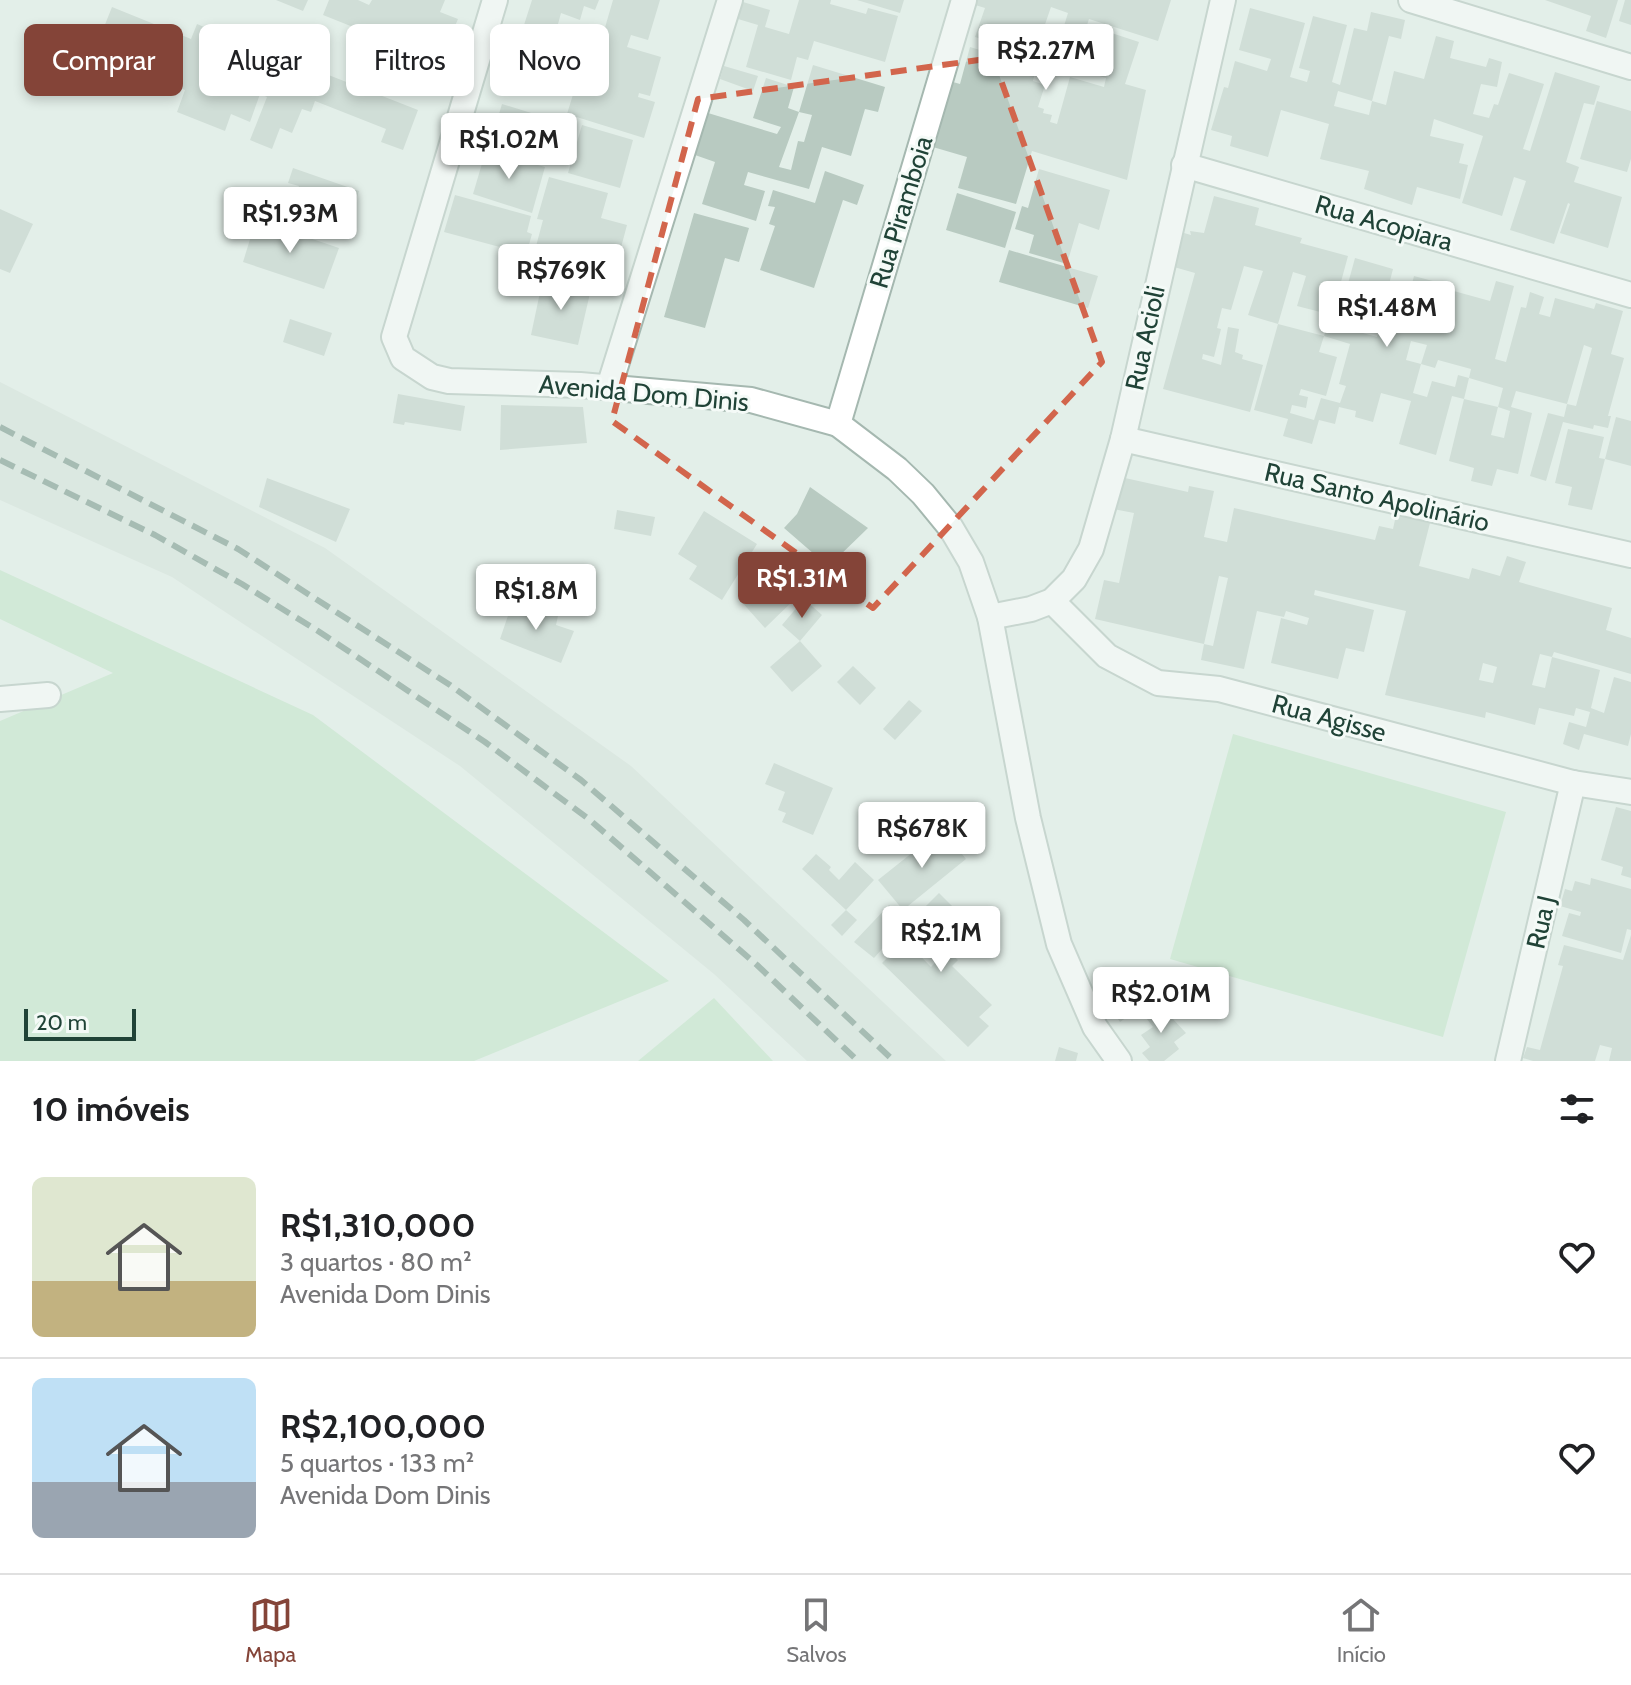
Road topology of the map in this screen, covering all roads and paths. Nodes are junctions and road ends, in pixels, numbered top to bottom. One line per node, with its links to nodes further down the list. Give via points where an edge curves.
1 (495, 0): 9 (street, Avenida Dom Dinis, via 394,337 403,358 432,377 449,381)
2 (730, 0): 9 (street)
3 (964, 0): 10 (street, Rua Piramboia)
4 (1223, 0): 7 (street, Rua Acioli)
5 (1411, 0): 6 (street)
6 (1631, 67)
7 (1184, 165): 8 (street, Rua Acopiara); 11 (street, Rua Acioli)
8 (1631, 295)
9 (609, 387): 10 (street, Avenida Dom Dinis, via 751,400)
10 (838, 424): 14 (street, Avenida Dom Dinis, via 897,469 951,528 971,562)
11 (1123, 439): 12 (street, Rua Santo Apolinário); 13 (street, Rua Acioli, via 1091,549 1074,579)
12 (1631, 555)
13 (1052, 601): 14 (street); 17 (street, Rua Agisse, via 1107,656 1158,683 1219,689)
14 (990, 617): 19 (street, Avenida Dom Dinis, via 1028,818 1059,944 1095,1027)
15 (48, 695): 16 (street)
16 (0, 699)
17 (1573, 783): 18 (street, Rua Agisse); 20 (street, Rua J)
18 (1631, 792)
19 (1119, 1061)
20 (1508, 1061)

